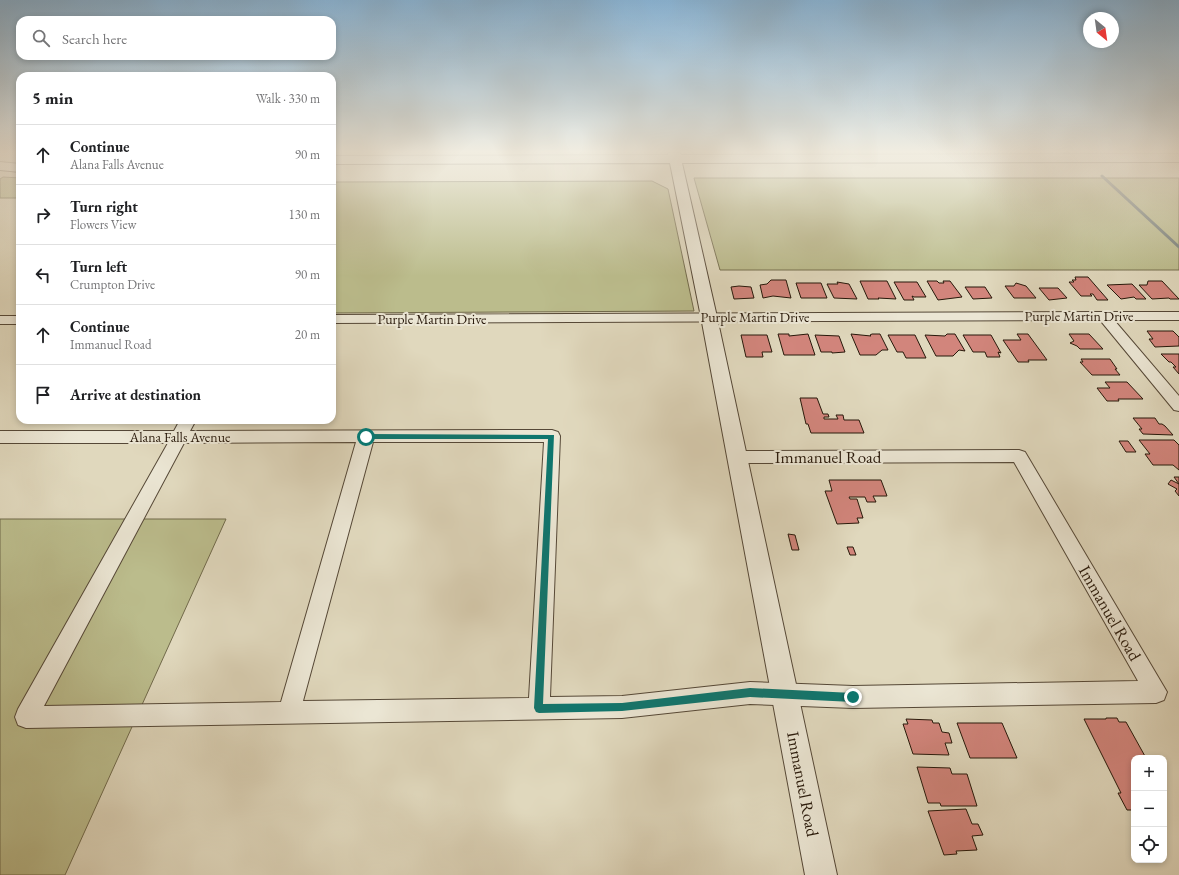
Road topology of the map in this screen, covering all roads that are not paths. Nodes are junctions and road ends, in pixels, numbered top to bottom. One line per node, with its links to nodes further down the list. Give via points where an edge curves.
1 (682, 194): 4 (street, Immanuel Road)
2 (1103, 316): 3 (street, Purple Martin Drive); 4 (street, Purple Martin Drive); 8 (street)
3 (1179, 316)
4 (709, 317): 7 (street, Purple Martin Drive); 13 (street, Immanuel Road)
5 (0, 320): 6 (street)
6 (16, 320)
7 (336, 320)
8 (1179, 406)
9 (186, 424): 11 (street)
10 (0, 437): 11 (street, Alana Falls Avenue)
11 (178, 437): 12 (street, Alana Falls Avenue); 16 (street, via 26,718)
12 (366, 437): 15 (street, Alana Falls Avenue, via 552,436); 16 (street)
13 (737, 457): 14 (street, Immanuel Road); 14 (street, Immanuel Road, via 1019,456 1156,692 853,697)
14 (785, 694): 15 (street, via 750,693 622,707); 17 (street, Immanuel Road)
15 (539, 708): 16 (street)
16 (289, 713)
17 (822, 875)

